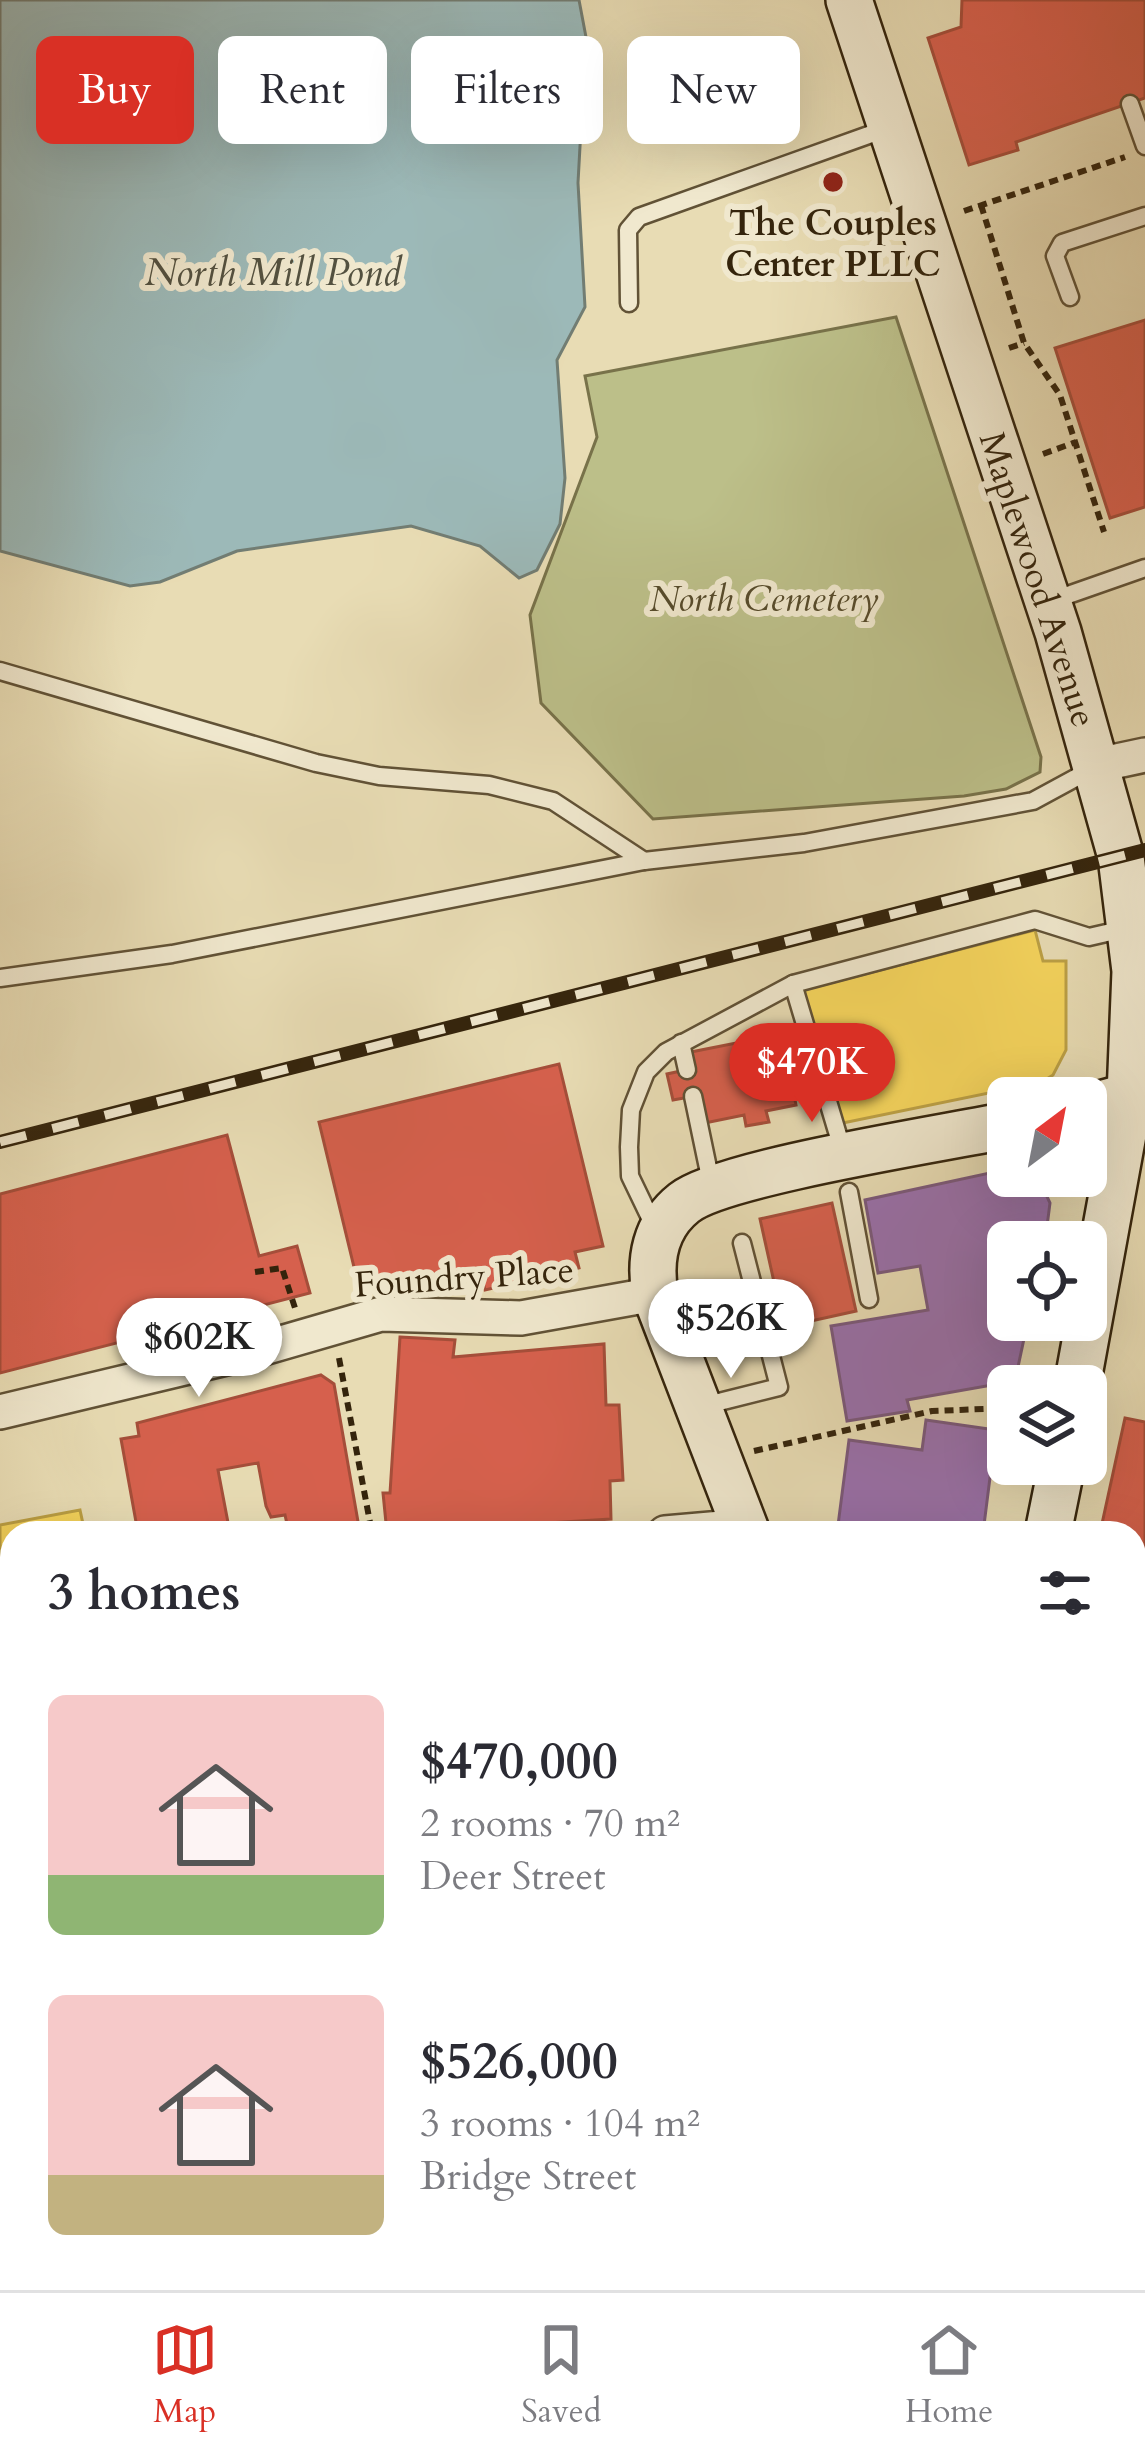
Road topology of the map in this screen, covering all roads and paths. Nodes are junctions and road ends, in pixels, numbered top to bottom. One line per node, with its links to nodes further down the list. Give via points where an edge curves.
1 (849, 0): 3 (street, Maplewood Avenue)
2 (1130, 104): 4 (lane)
3 (892, 127): 10 (lane, via 639,217 628,230); 17 (street, Maplewood Avenue)
4 (1145, 146)
5 (1120, 158): 6 (path)
6 (981, 205): 7 (path); 11 (path)
7 (964, 211)
8 (1145, 216): 9 (lane, via 1062,243 1055,256)
9 (1070, 297)
10 (629, 303)
11 (1024, 343): 12 (path); 13 (path, via 1050,374)
12 (1009, 348)
13 (1076, 442): 14 (path); 15 (path)
14 (1043, 454)
15 (1104, 532)
16 (1145, 568): 17 (lane)
17 (1047, 602): 20 (street, Maplewood Avenue)
18 (0, 671): 21 (lane, via 316,763 553,801)
19 (1145, 755): 20 (street)
20 (1098, 765): 21 (lane, via 1033,801 804,843); 22 (street, Maplewood Avenue)
21 (644, 861): 23 (lane, via 172,954)
22 (1131, 928): 24 (lane, via 1089,937 1035,920); 27 (street, Maplewood Avenue)
23 (0, 978)
24 (793, 984): 25 (lane); 31 (lane)
25 (681, 1043): 26 (lane); 33 (lane, via 646,1072 631,1110 630,1176)
26 (687, 1070)
27 (1138, 1094): 29 (street); 42 (street, Maplewood Avenue)
28 (693, 1096): 32 (lane)
29 (1107, 1102)
30 (987, 1132): 31 (street)
31 (847, 1176): 32 (street); 37 (lane)
32 (712, 1187): 33 (street)
33 (663, 1228): 36 (street, via 651,1270)
34 (742, 1243): 43 (lane, via 779,1387)
35 (255, 1272): 39 (path, via 282,1268)
36 (655, 1294): 40 (street, Foundry Place, via 521,1318 410,1312); 43 (street)
37 (869, 1299)
38 (234, 1312): 41 (lane)
39 (297, 1312)
40 (332, 1325): 41 (street, Foundry Place); 48 (path)
41 (243, 1354): 45 (street, Foundry Place)
42 (1081, 1365)
43 (698, 1407): 49 (street)
44 (987, 1409): 46 (path, via 932,1411)
45 (0, 1412)
46 (751, 1451)
47 (1058, 1485): 50 (street)
48 (370, 1521)
49 (743, 1521)
50 (1050, 1521)

